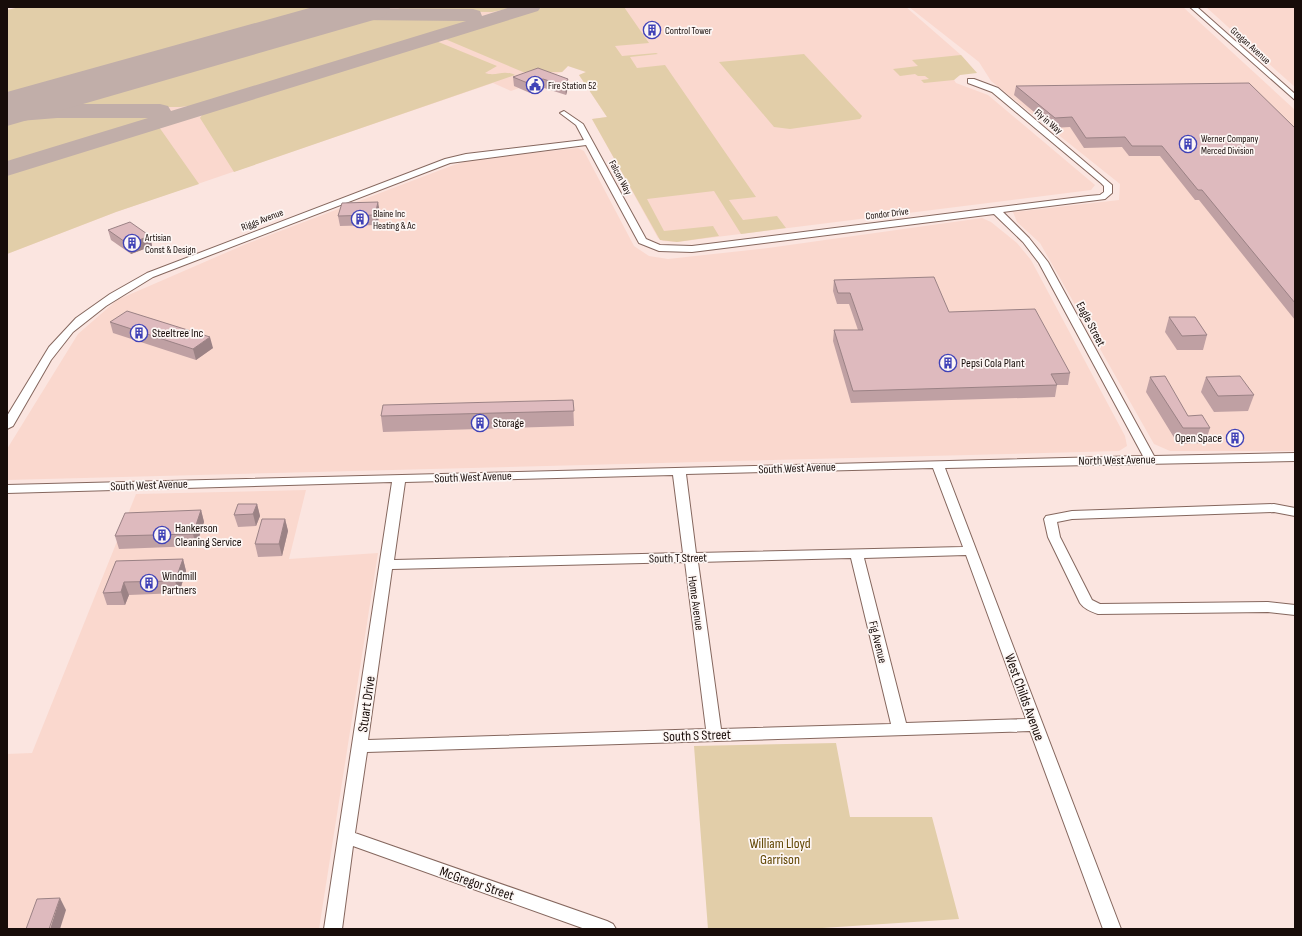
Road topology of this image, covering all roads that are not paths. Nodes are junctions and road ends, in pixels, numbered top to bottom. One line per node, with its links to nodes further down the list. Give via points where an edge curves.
1 (1193, 7): 3 (street, Grogan Avenue)
2 (971, 81): 6 (street, Fly in Way, via 995,90)
3 (1295, 98)
4 (564, 113): 5 (street, Falcon Way, via 579,124)
5 (590, 142): 8 (street, Falcon Way, via 642,240); 9 (street, Riggs Avenue, via 448,161 150,275 111,296 60,339)
6 (1108, 185): 7 (street, Condor Drive, via 1108,193 1102,197)
7 (996, 211): 8 (street, Condor Drive, via 692,249); 11 (street, Eagle Street, via 1026,240 1043,262)
8 (659, 248)
9 (7, 426)
10 (1295, 457): 11 (street, North West Avenue)
11 (1150, 459): 12 (street, North West Avenue)
12 (938, 464): 13 (street, South West Avenue); 17 (street, West Childs Avenue)
13 (679, 471): 14 (street, South West Avenue); 19 (street, Home Avenue)
14 (399, 479): 15 (street, South West Avenue); 20 (street, Stuart Drive)
15 (7, 489)
16 (1295, 512): 21 (street, via 1274,508 1072,515 1050,519 1054,537 1087,603 1098,609 1268,607)
17 (970, 551): 18 (street, South T Street); 22 (street, West Childs Avenue)
18 (856, 554): 19 (street, South T Street); 23 (street, Fig Avenue)
19 (690, 558): 20 (street, South T Street); 24 (street, Home Avenue)
20 (386, 565): 25 (street, Stuart Drive)
21 (1295, 610)
22 (1035, 725): 23 (street, South S Street); 29 (street, West Childs Avenue)
23 (900, 729): 24 (street, South S Street)
24 (714, 734): 25 (street, South S Street)
25 (360, 746): 26 (street, Stuart Drive)
26 (346, 838): 27 (street, Stuart Drive); 28 (street, McGregor Street)
27 (333, 929)
28 (607, 929)
29 (1112, 929)

